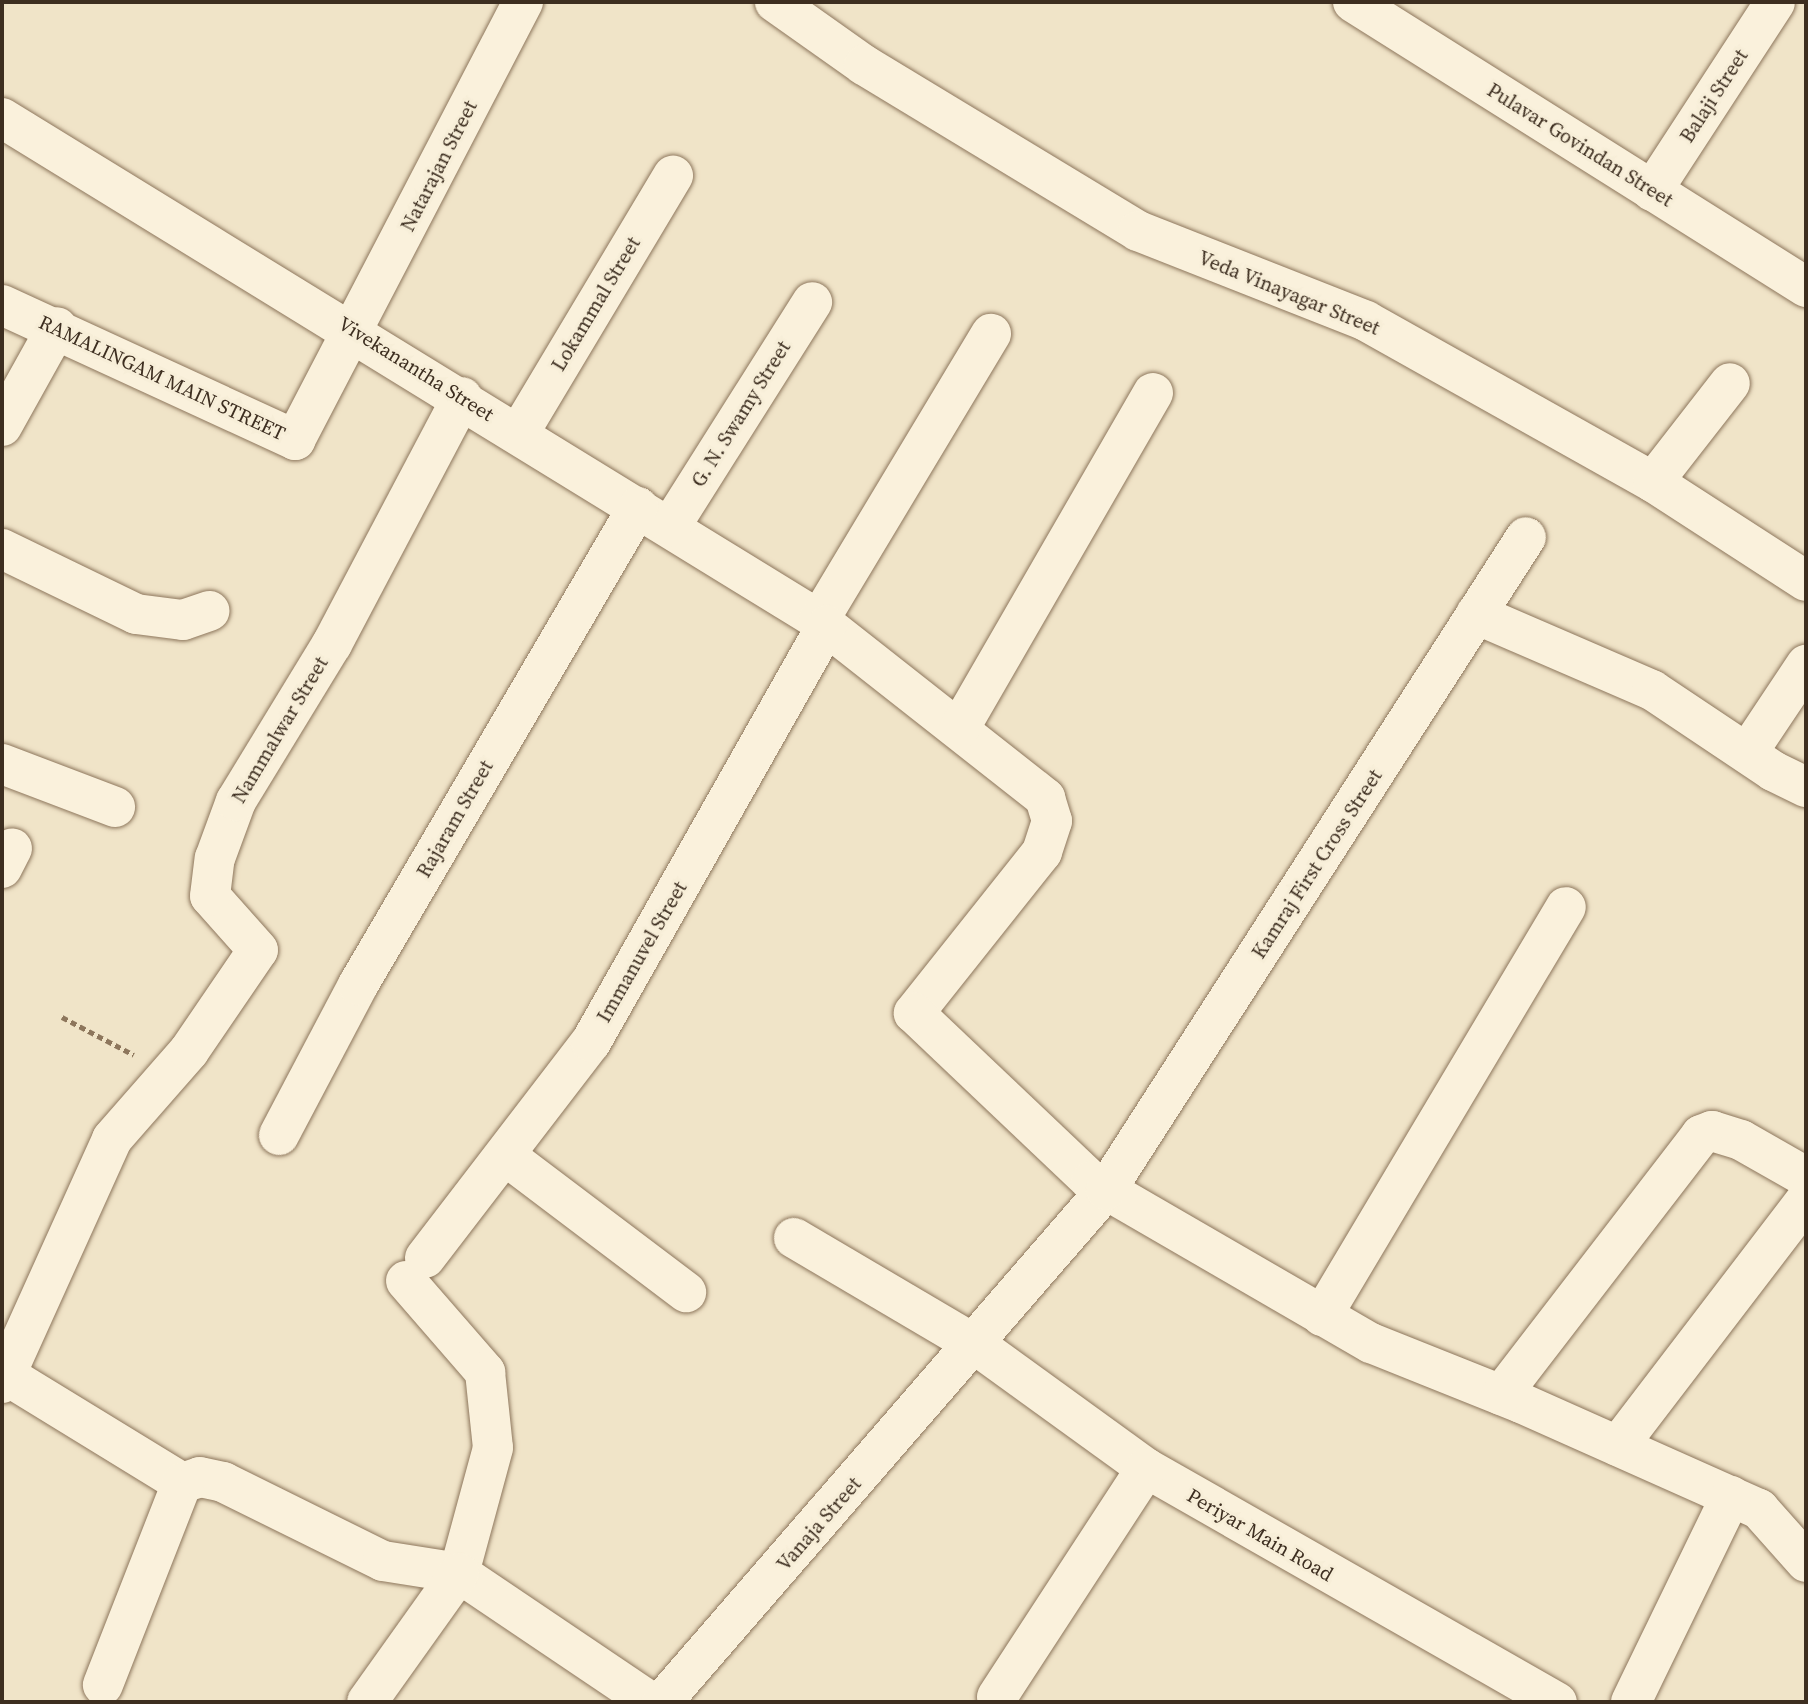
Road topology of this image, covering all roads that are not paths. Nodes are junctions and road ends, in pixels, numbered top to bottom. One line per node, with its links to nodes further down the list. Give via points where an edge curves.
1 (523, 2): 14 (street, Natarajan Street)
2 (775, 2): 21 (street, Veda Vinayagar Street, via 864,65 1138,231 1366,321)
3 (1353, 2): 9 (street, Pulavar Govindan Street)
4 (1775, 2): 9 (street, Balaji Street)
5 (1799, 2): 6 (street)
6 (1806, 6)
7 (2, 118): 14 (street, Vivekanantha Street)
8 (673, 176): 20 (street, Lokammal Street)
9 (1652, 191): 10 (street, Pulavar Govindan Street)
10 (1806, 287)
11 (812, 302): 22 (street, G. N. Swamy Street)
12 (2, 305): 13 (street, RAMALINGAM MAIN STREET)
13 (57, 327): 14 (street, RAMALINGAM MAIN STREET, via 295,440); 19 (street)
14 (355, 330): 18 (street, Vivekanantha Street)
15 (991, 334): 28 (street, Immanuvel Street)
16 (1730, 383): 21 (street)
17 (1153, 393): 30 (street)
18 (462, 397): 20 (street, Vivekanantha Street); 45 (street, Nammalwar Street, via 332,644 236,801 215,858 210,896 258,950 189,1051 112,1139)
19 (2, 426)
20 (519, 433): 22 (street, Vivekanantha Street)
21 (1653, 482): 25 (street, Veda Vinayagar Street)
22 (654, 517): 28 (street, Vivekanantha Street); 36 (street, Rajaram Street, via 358,985)
23 (1526, 537): 27 (street, Kamraj First Cross Street)
24 (2, 549): 26 (street, via 136,614 183,620)
25 (1806, 581)
26 (209, 611)
27 (1476, 614): 31 (street, via 1652,690); 39 (street, Kamraj First Cross Street)
28 (823, 622): 30 (street, Vivekanantha Street); 37 (street, Immanuvel Street, via 591,1042)
29 (1806, 665): 31 (street)
30 (959, 729): 39 (street, Vivekanantha Street, via 1045,798 1052,821 1042,852 914,1013)
31 (1748, 752): 33 (street)
32 (2, 764): 34 (street)
33 (1806, 787)
34 (115, 807)
35 (1566, 907): 43 (street)
36 (279, 1135)
37 (506, 1156): 42 (street); 52 (street, Immanuvel Street, via 415,1269 485,1372 493,1448)
38 (1806, 1177): 46 (street, via 1741,1140 1712,1131 1701,1135)
39 (1106, 1190): 43 (street); 44 (street, Kamraj First Cross Street)
40 (1806, 1200): 47 (street)
41 (794, 1238): 44 (street, Periyar Main Road)
42 (686, 1292)
43 (1322, 1316): 46 (street, via 1371,1343)
44 (976, 1345): 48 (street, Periyar Main Road); 57 (street, Vanaja Street)
45 (4, 1379): 49 (street)
46 (1501, 1395): 47 (street)
47 (1618, 1446): 50 (street)
48 (1146, 1468): 54 (street); 58 (street, Periyar Main Road)
49 (182, 1483): 52 (street, via 200,1477 223,1482 383,1561); 53 (street)
50 (1731, 1496): 51 (street, via 1759,1509); 59 (street)
51 (1806, 1562)
52 (459, 1573): 55 (street); 56 (street)
53 (103, 1685)
54 (997, 1697)
55 (367, 1702)
56 (650, 1702)
57 (662, 1702)
58 (1557, 1702)
59 (1631, 1702)

